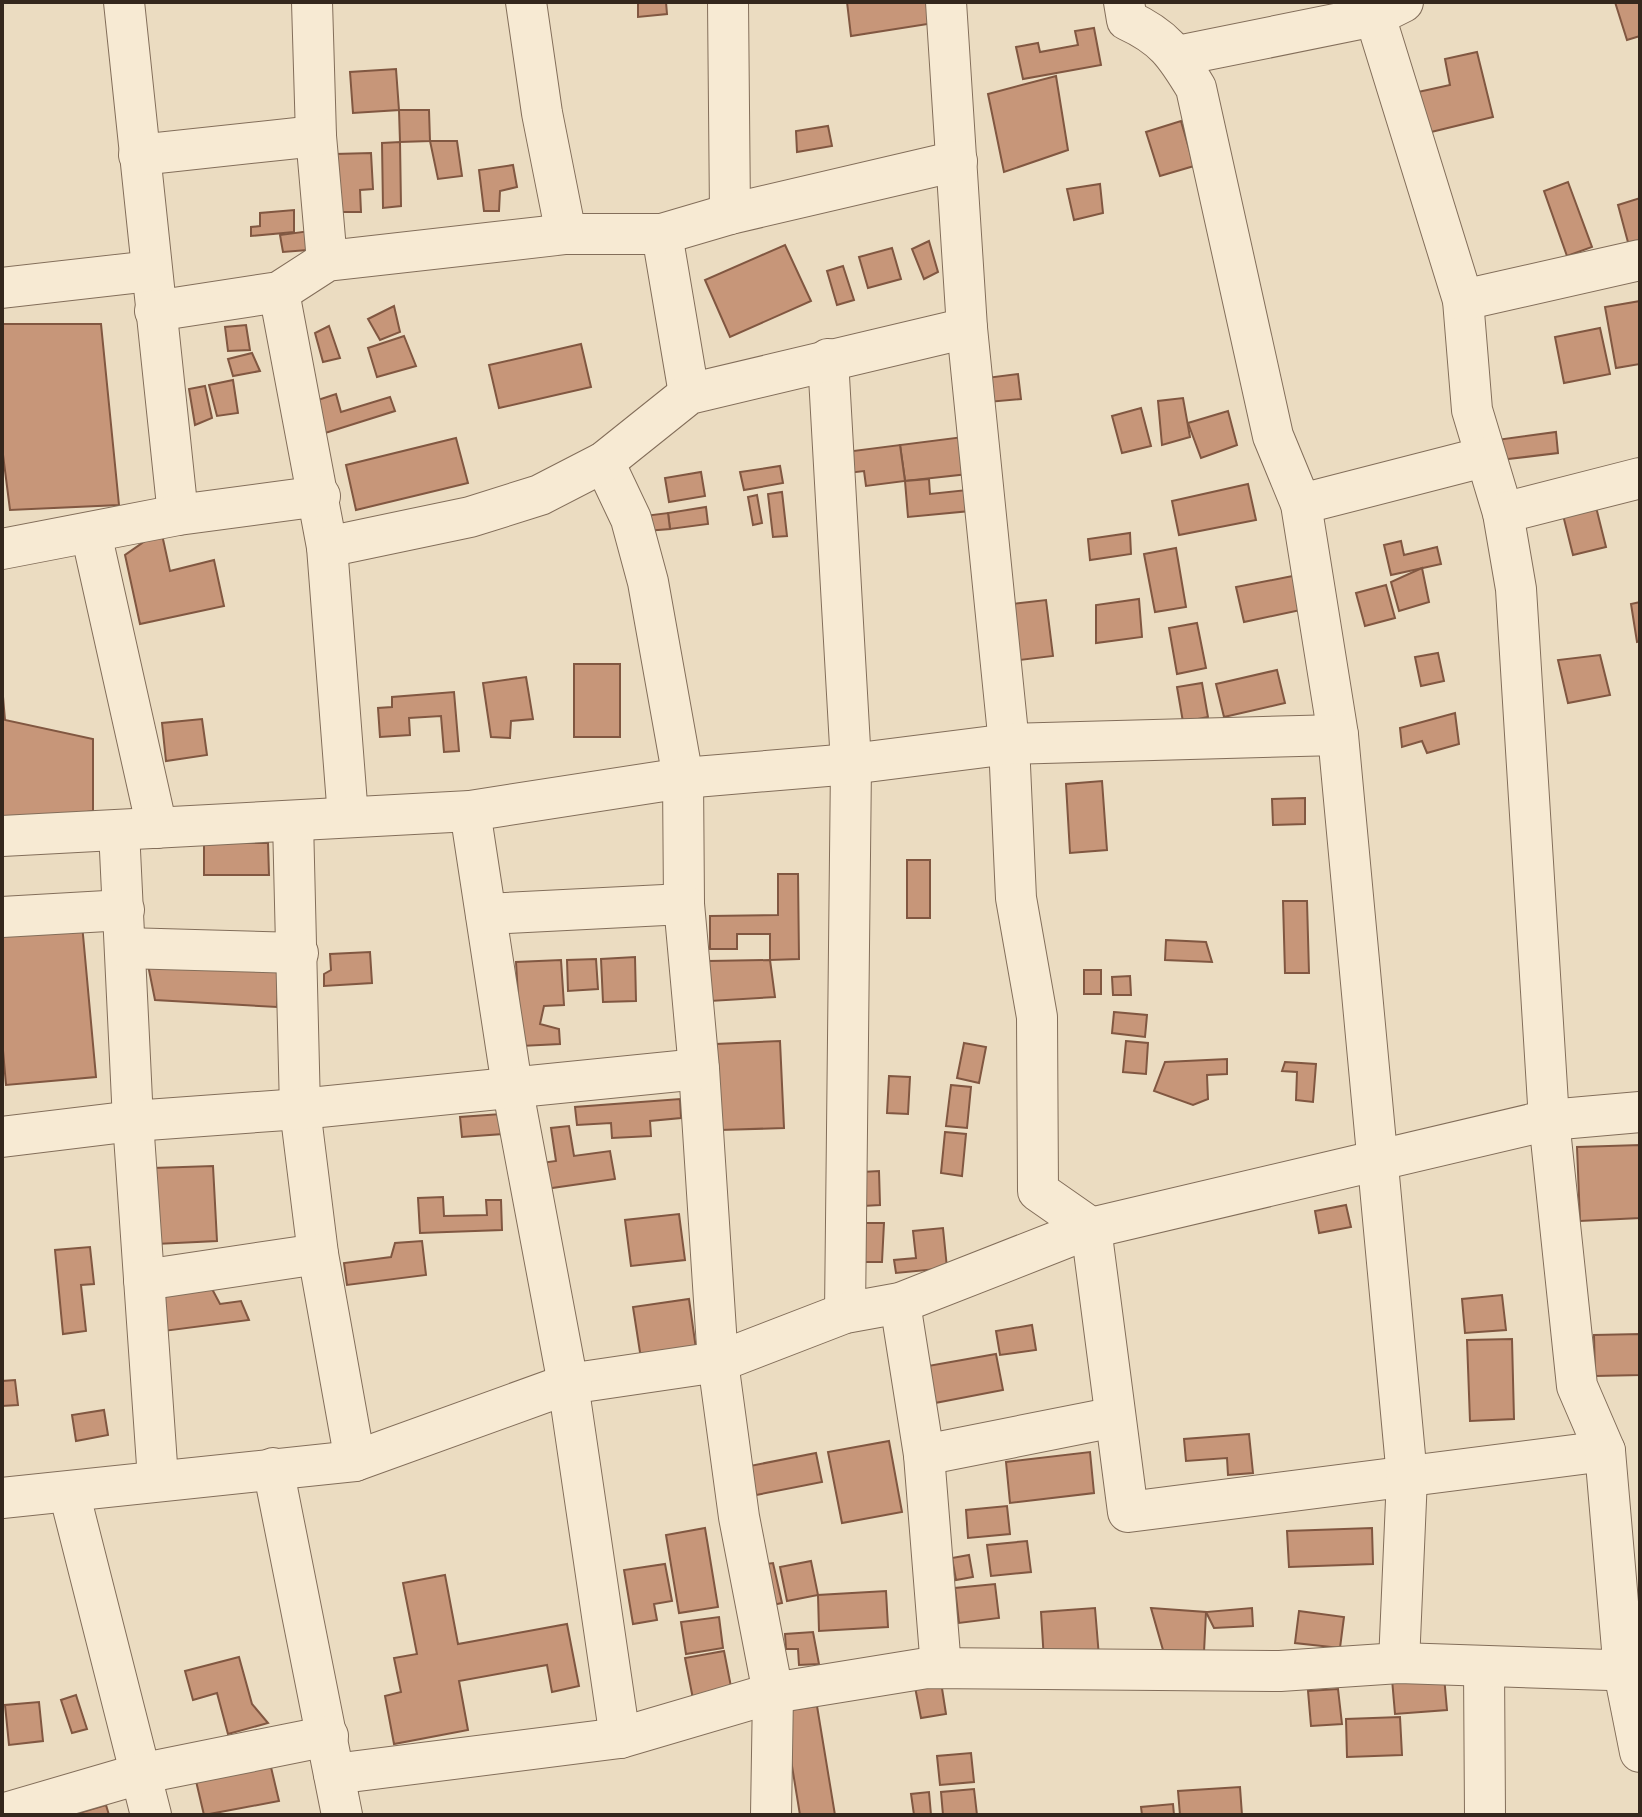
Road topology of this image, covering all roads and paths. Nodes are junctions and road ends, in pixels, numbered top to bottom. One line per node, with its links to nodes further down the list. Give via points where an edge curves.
1 (124, 2): 10 (street)
2 (312, 2): 9 (street)
3 (526, 2): 13 (street)
4 (728, 2): 12 (street)
5 (946, 2): 11 (street)
6 (1124, 2): 8 (street, via 1127,20 1156,33)
7 (1389, 9): 8 (street); 20 (street)
8 (1177, 56): 29 (street, via 1196,88 1273,436)
9 (316, 136): 10 (street); 16 (street)
10 (139, 155): 17 (street)
11 (957, 161): 12 (street); 22 (street)
12 (730, 214): 14 (street)
13 (566, 234): 14 (street); 16 (street)
14 (662, 234): 24 (street)
15 (1640, 260): 20 (street)
16 (327, 261): 19 (street)
17 (151, 271): 18 (street); 21 (street)
18 (2, 288)
19 (279, 292): 21 (street); 28 (street)
20 (1463, 300): 25 (street, via 1472,410)
21 (155, 311): 31 (street)
22 (967, 328): 23 (street); 36 (street)
23 (828, 359): 24 (street); 37 (street)
24 (689, 394): 26 (street)
25 (1484, 457): 29 (street); 30 (street)
26 (604, 462): 33 (street, via 540,495 470,517); 38 (street, via 631,519 648,582)
27 (1640, 478): 30 (street)
28 (320, 496): 31 (street); 33 (street)
29 (1301, 504): 35 (street)
30 (1503, 513): 53 (street, via 1516,589)
31 (178, 515): 32 (street)
32 (91, 533): 34 (street); 42 (street)
33 (327, 547): 40 (street)
34 (2, 549)
35 (1338, 735): 36 (street); 56 (street)
36 (1009, 744): 37 (street); 57 (street, via 1016,898 1037,1017 1038,1191)
37 (851, 764): 38 (street); 61 (street)
38 (683, 778): 39 (street); 44 (street)
39 (470, 811): 40 (street); 45 (street)
40 (348, 817): 41 (street)
41 (293, 821): 42 (street); 48 (street)
42 (138, 829): 43 (street); 47 (street)
43 (2, 836)
44 (684, 904): 45 (street); 49 (street)
45 (486, 914): 50 (street)
46 (2, 917): 47 (street)
47 (124, 929): 48 (street); 54 (street)
48 (298, 953): 51 (street)
49 (699, 1069): 50 (street); 62 (street)
50 (512, 1086): 51 (street); 63 (street)
51 (300, 1109): 54 (street); 58 (street)
52 (1640, 1112): 53 (street)
53 (1549, 1120): 56 (street); 65 (street, via 1577,1386)
54 (133, 1121): 55 (street); 59 (street)
55 (2, 1137)
56 (1375, 1159): 57 (street); 69 (street)
57 (1091, 1228): 60 (street); 64 (street)
58 (318, 1254): 59 (street); 67 (street)
59 (144, 1280): 70 (street)
60 (900, 1303): 61 (street); 66 (street)
61 (845, 1313): 62 (street)
62 (718, 1362): 63 (street); 77 (street, via 739,1517)
63 (568, 1384): 67 (street); 78 (street)
64 (1115, 1417): 66 (street); 69 (street, via 1128,1512)
65 (1605, 1451): 69 (street); 76 (street)
66 (924, 1455): 74 (street)
67 (355, 1461): 68 (street)
68 (273, 1468): 70 (street); 80 (street)
69 (1407, 1477): 73 (street)
70 (158, 1479): 71 (street)
71 (69, 1492): 72 (street); 81 (street)
72 (2, 1498)
73 (1399, 1663): 74 (street, via 1280,1671); 75 (street)
74 (941, 1668): 77 (street)
75 (1484, 1668): 76 (street); 86 (street)
76 (1632, 1671): 79 (street)
77 (773, 1693): 78 (street); 85 (street)
78 (620, 1738): 80 (street)
79 (1640, 1752)
80 (331, 1755): 81 (street); 84 (street)
81 (139, 1774): 82 (street); 83 (street)
82 (2, 1814)
83 (151, 1815)
84 (342, 1815)
85 (771, 1815)
86 (1485, 1815)

